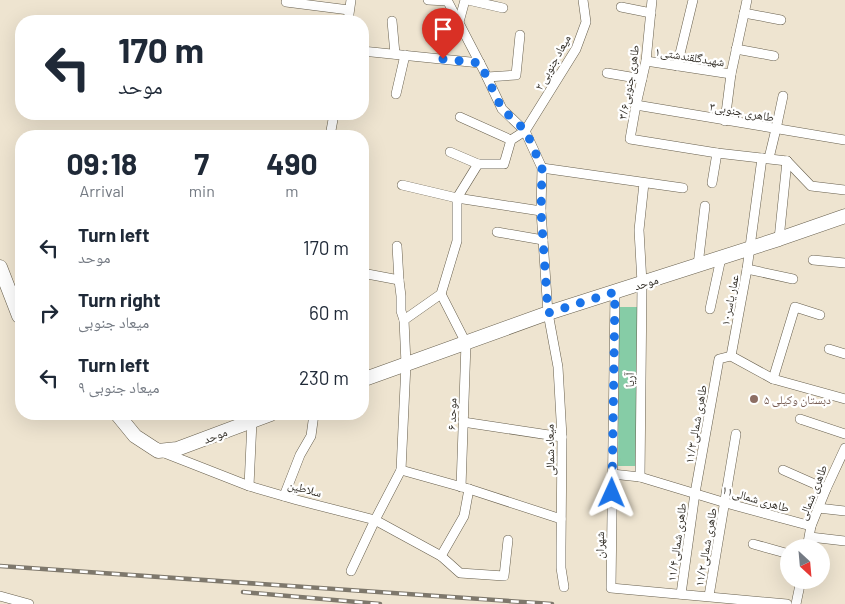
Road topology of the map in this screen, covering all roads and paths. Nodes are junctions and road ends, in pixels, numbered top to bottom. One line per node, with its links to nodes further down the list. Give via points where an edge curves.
1 (351, 0): 12 (street)
2 (428, 0): 3 (street)
3 (447, 0): 18 (street)
4 (467, 0): 11 (street); 18 (street)
5 (583, 0): 38 (street, میعاد جنوبی ۲, via 586,22 576,48)
6 (652, 0): 13 (street, طاهری جنوبی۳/۶)
7 (693, 0): 27 (street)
8 (747, 0): 14 (street)
9 (286, 2): 12 (street)
10 (621, 7): 13 (street)
11 (502, 8)
12 (349, 10): 15 (street)
13 (651, 13): 25 (street, طاهری جنوبی۳/۶)
14 (744, 13): 16 (street); 20 (street)
15 (349, 15)
16 (781, 20)
17 (392, 21): 22 (street)
18 (459, 22): 26 (street)
19 (520, 35): 30 (street, via 516,75)
20 (736, 48): 24 (street); 29 (street)
21 (369, 52): 22 (street)
22 (394, 54): 23 (street)
23 (406, 55): 26 (street); 32 (street)
24 (774, 56)
25 (646, 61): 27 (street, شهیدگلقندشتی۱); 31 (street, طاهری جنوبی۳/۶)
26 (480, 63): 30 (street)
27 (677, 66): 29 (street, شهیدگلقندشتی۱)
28 (607, 73): 31 (street)
29 (731, 74): 36 (street)
30 (487, 77): 38 (street, via 502,109)
31 (642, 79): 34 (street, طاهری جنوبی۳/۶)
32 (396, 94)
33 (783, 96): 37 (street, عمار یاسر۱۰)
34 (636, 105): 36 (street, طاهری جنوبی۳); 42 (street, طاهری جنوبی۳/۶, via 630,139)
35 (460, 117): 39 (street)
36 (725, 121): 37 (street, طاهری جنوبی۳)
37 (776, 129): 40 (street, طاهری جنوبی۳); 43 (street, عمار یاسر۱۰)
38 (526, 131): 39 (street); 46 (street)
39 (511, 140): 45 (street, via 504,164)
40 (845, 140)
41 (450, 152): 45 (street)
42 (717, 153): 43 (street); 48 (street)
43 (765, 158): 44 (street); 60 (street, عمار یاسر۱۰)
44 (787, 160): 51 (street, via 811,186); 57 (street)
45 (478, 164): 52 (street)
46 (542, 168): 47 (street); 54 (street, میعاد شمالی)
47 (644, 183): 50 (street); 70 (street, آریا, via 640,230)
48 (712, 183)
49 (402, 185): 52 (street)
50 (683, 188)
51 (845, 190)
52 (458, 198): 54 (street); 72 (street, via 457,241)
53 (705, 206): 64 (street)
54 (541, 211): 58 (street, میعاد شمالی)
55 (845, 216): 57 (street, موحد)
56 (497, 232): 58 (street)
57 (779, 239): 60 (street, موحد)
58 (543, 240): 75 (street, میعاد شمالی)
59 (397, 246): 69 (street)
60 (750, 249): 61 (street, موحد); 66 (street, عمار یاسر۱۰)
61 (721, 258): 64 (street, موحد); 74 (street)
62 (813, 260): 63 (street)
63 (845, 263)
64 (698, 265): 70 (street, موحد)
65 (0, 268): 73 (street)
66 (747, 269): 68 (street); 81 (street, عمار یاسر۱۰)
67 (369, 274): 69 (street)
68 (793, 279)
69 (399, 280): 77 (street)
70 (642, 283): 71 (street, موحد); 99 (street, آریا)
71 (615, 292): 75 (street, موحد); 98 (street, شهران)
72 (442, 294): 77 (street); 78 (street)
73 (15, 306)
74 (710, 309)
75 (548, 313): 78 (street, موحد); 93 (street, میعاد شمالی, via 558,367)
76 (820, 315): 84 (street, via 795,307)
77 (404, 320): 82 (street)
78 (466, 343): 82 (street, موحد); 90 (street, موحد ۶)
79 (829, 349): 80 (street)
80 (845, 354)
81 (731, 356): 84 (street); 103 (street, طاهری شمالی۱۱/۳, via 719,359)
82 (406, 364): 83 (street, موحد); 96 (street)
83 (369, 377)
84 (773, 378): 85 (street)
85 (845, 399)
86 (800, 419): 92 (street)
87 (122, 420): 95 (street, via 135,436)
88 (313, 420): 104 (street, via 311,436)
89 (252, 421): 95 (street, موحد, via 177,449); 100 (street)
90 (463, 422): 93 (street); 101 (street, موحد ۶)
91 (736, 434): 105 (street, طاهری شمالی۱۱/۲)
92 (845, 434)
93 (562, 437): 108 (street, میعاد شمالی)
94 (845, 448): 102 (street, طاهری شمالی)
95 (158, 451): 100 (street, سلاطین)
96 (401, 470): 101 (street); 109 (street)
97 (783, 470): 102 (street)
98 (612, 474): 99 (street, طاهری شمالی۱۱); 120 (street, شهران, via 611,588)
99 (640, 476): 103 (street, طاهری شمالی۱۱)
100 (249, 486): 104 (street, سلاطین)
101 (465, 488): 108 (street); 116 (street, موحد ۶, via 464,516)
102 (826, 489): 106 (street, طاهری شمالی)
103 (695, 493): 105 (street, طاهری شمالی۱۱); 120 (street, طاهری شمالی۱۱/۴)
104 (284, 496): 109 (street, سلاطین)
105 (726, 503): 110 (street, طاهری شمالی۱۱); 122 (street, طاهری شمالی۱۱/۲)
106 (818, 508): 107 (street); 110 (street, طاهری شمالی)
107 (845, 511)
108 (561, 519): 118 (street, میعاد شمالی)
109 (374, 520): 116 (street, سلاطین); 117 (street)
110 (811, 526): 111 (street, طاهری شمالی)
111 (810, 537): 113 (street)
112 (508, 540): 116 (street, سلاطین, via 504,576 460,573)
113 (845, 541)
114 (753, 544): 115 (street)
115 (780, 552)
116 (441, 556)
117 (350, 571)
118 (564, 587)
119 (799, 589): 125 (street)
120 (681, 594): 122 (street)
121 (0, 596): 123 (street)
122 (709, 596): 124 (street)
123 (29, 604)
124 (787, 604)
125 (796, 604)

